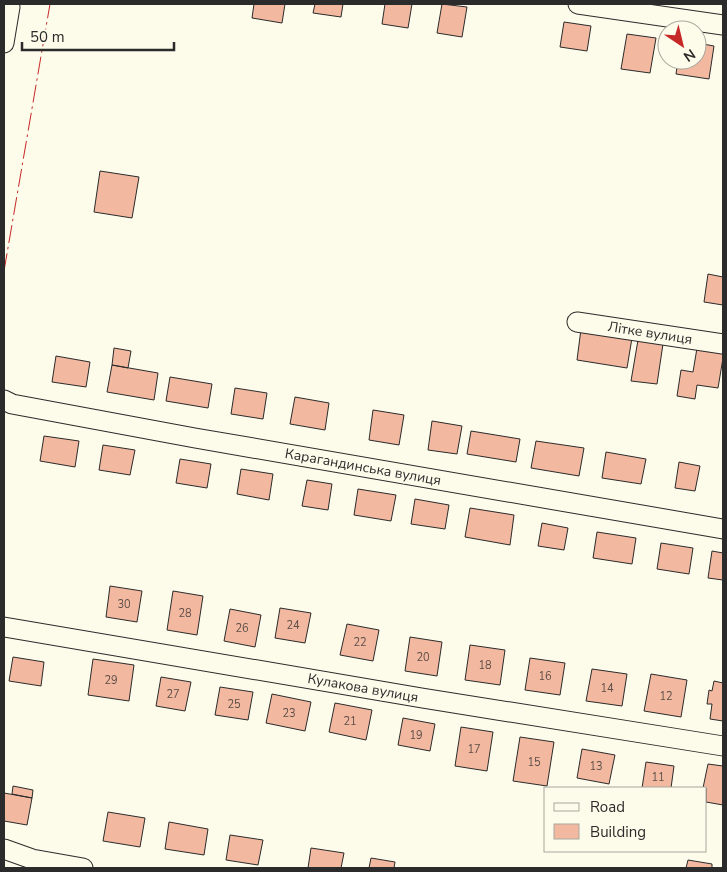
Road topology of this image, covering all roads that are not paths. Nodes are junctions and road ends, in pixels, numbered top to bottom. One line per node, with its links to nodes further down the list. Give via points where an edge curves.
1 (578, 4): 3 (street)
2 (10, 7): 4 (street)
3 (723, 25)
4 (4, 43)
5 (577, 322): 6 (street, Літке вулиця)
6 (723, 344)
7 (4, 400): 8 (street, Карагандинська вулиця, via 205,440)
8 (723, 529)
9 (4, 627): 10 (street, Кулакова вулиця)
10 (723, 746)
11 (4, 849): 12 (street, via 32,859)
12 (83, 868)

